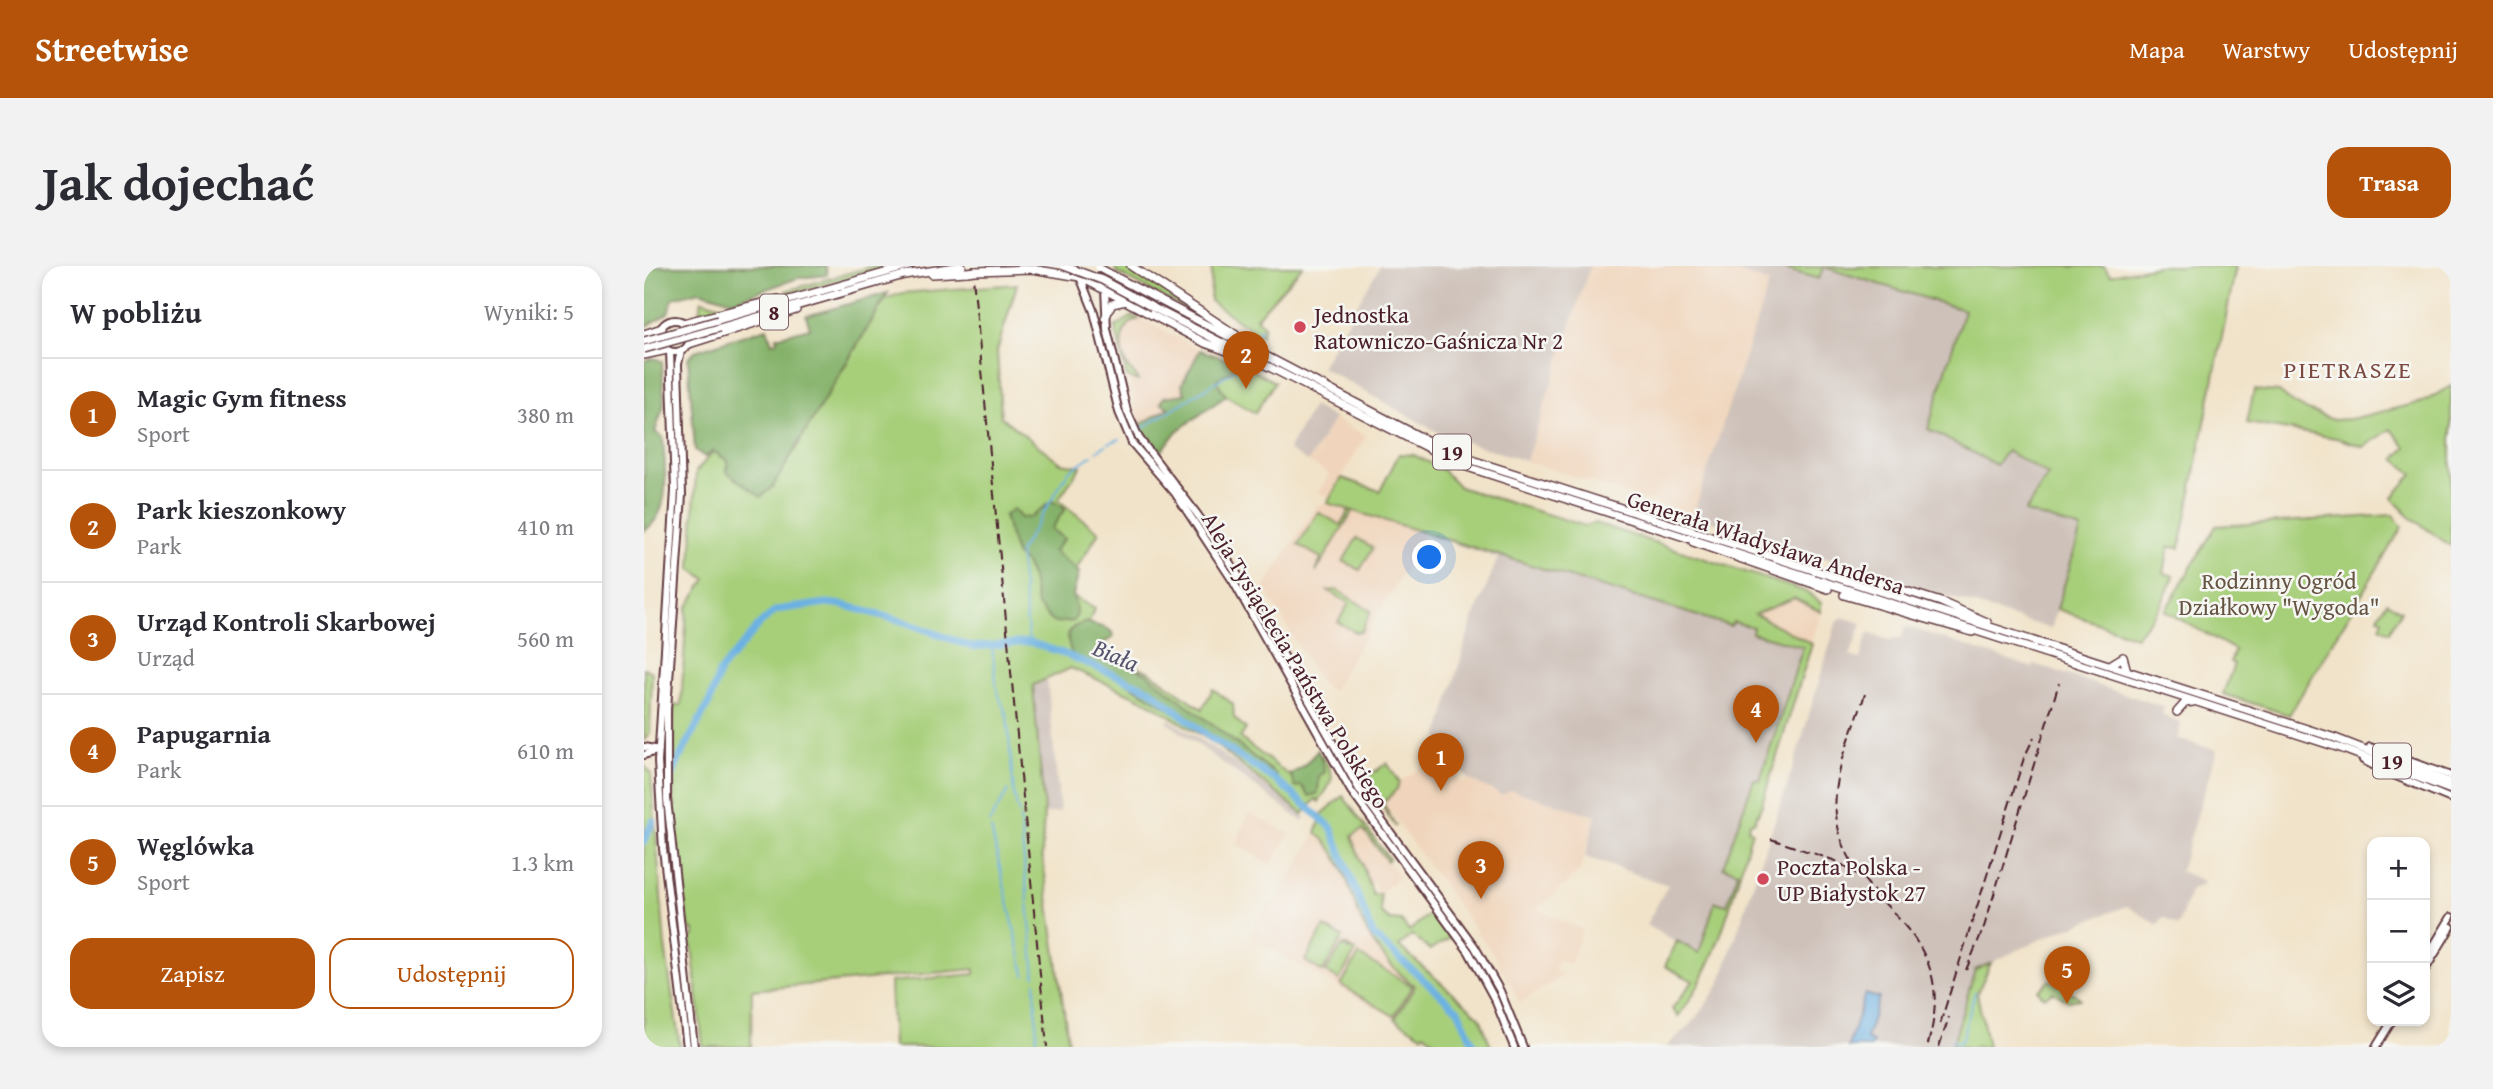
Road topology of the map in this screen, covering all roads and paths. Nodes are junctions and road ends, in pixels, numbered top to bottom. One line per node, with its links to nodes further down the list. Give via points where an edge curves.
1 (900, 266): 8 (highway, 8)
2 (909, 266): 8 (highway)
3 (1064, 266): 6 (highway, Generała Władysława Andersa, bridge)
4 (1077, 266): 9 (highway)
5 (1131, 266): 22 (highway, 19, via 1236,335)
6 (1097, 269): 10 (highway); 22 (highway, Generała Władysława Andersa, bridge)
7 (968, 270): 8 (highway, 8); 9 (highway, 8, via 1032,269)
8 (883, 277): 11 (highway, 8); 12 (highway, 8)
9 (1080, 277): 10 (highway, 8); 15 (main road, Aleja Tysiąclecia Państwa Polskiego)
10 (1105, 289): 13 (highway, 19); 14 (main road, Aleja Tysiąclecia Państwa Polskiego)
11 (820, 291): 16 (highway); 17 (highway, 8)
12 (829, 296): 17 (highway, 8); 21 (highway, via 768,321)
13 (1126, 301): 14 (highway, via 1112,304); 22 (highway, 19, via 1205,343 1227,351)
14 (1105, 318): 15 (main road); 30 (main road, Aleja Tysiąclecia Państwa Polskiego, via 1139,438 1197,514)
15 (1096, 321): 30 (main road, Aleja Tysiąclecia Państwa Polskiego, via 1129,436)
16 (684, 323): 18 (main road, via 671,321); 21 (main road, via 690,332)
17 (719, 324): 20 (highway, 8, bridge); 23 (highway, 8, bridge)
18 (662, 328): 19 (highway); 24 (main road, via 660,340)
19 (644, 334)
20 (644, 341)
21 (689, 344): 25 (main road)
22 (1236, 346): 27 (highway, Generała Władysława Andersa / 19, via 1461,465)
23 (644, 349)
24 (668, 351): 25 (main road); 26 (highway); 41 (main road, via 675,490)
25 (681, 351): 41 (main road, via 682,495)
26 (644, 355)
27 (1673, 527): 28 (highway); 31 (highway, via 1717,553); 33 (highway, Generała Władysława Andersa / 19)
28 (1701, 529)
29 (1852, 574): 33 (highway, via 1950,605)
30 (1236, 580): 36 (main road, Aleja Tysiąclecia Państwa Polskiego)
31 (1828, 589)
32 (1844, 595): 33 (highway, via 1937,624)
33 (2005, 635): 34 (highway, Generała Władysława Andersa / 19); 37 (highway, Generała Władysława Andersa / 19, via 2109,665 2123,657 2127,671)
34 (2171, 693): 35 (highway, Generała Władysława Andersa / 19); 35 (highway, via 2177,712)
35 (2196, 701): 40 (highway, Generała Władysława Andersa / 19)
36 (1314, 718): 48 (main road, Aleja Tysiąclecia Państwa Polskiego); 49 (main road, Aleja Tysiąclecia Państwa Polskiego, via 1351,791)
37 (2335, 738): 39 (highway); 45 (highway, 19)
38 (644, 747): 41 (main road)
39 (2370, 747): 44 (main road)
40 (2343, 749): 43 (highway); 46 (highway, Generała Władysława Andersa / 19)
41 (662, 750): 42 (main road); 50 (main road)
42 (644, 755)
43 (2363, 760): 47 (main road)
44 (2451, 776)
45 (2451, 783)
46 (2451, 790)
47 (2451, 799)
48 (1395, 838): 49 (main road); 59 (main road, Aleja Tysiąclecia Państwa Polskiego, via 1475,947)
49 (1388, 842): 58 (main road, Aleja Tysiąclecia Państwa Polskiego, via 1473,958)
50 (667, 849): 56 (main road); 57 (main road)
51 (2451, 918): 53 (main road)
52 (2451, 927): 54 (main road)
53 (2430, 952)
54 (2429, 963)
55 (2389, 1026): 60 (main road)
56 (687, 1047)
57 (694, 1047)
58 (1514, 1047)
59 (1523, 1047)
60 (2376, 1047)

